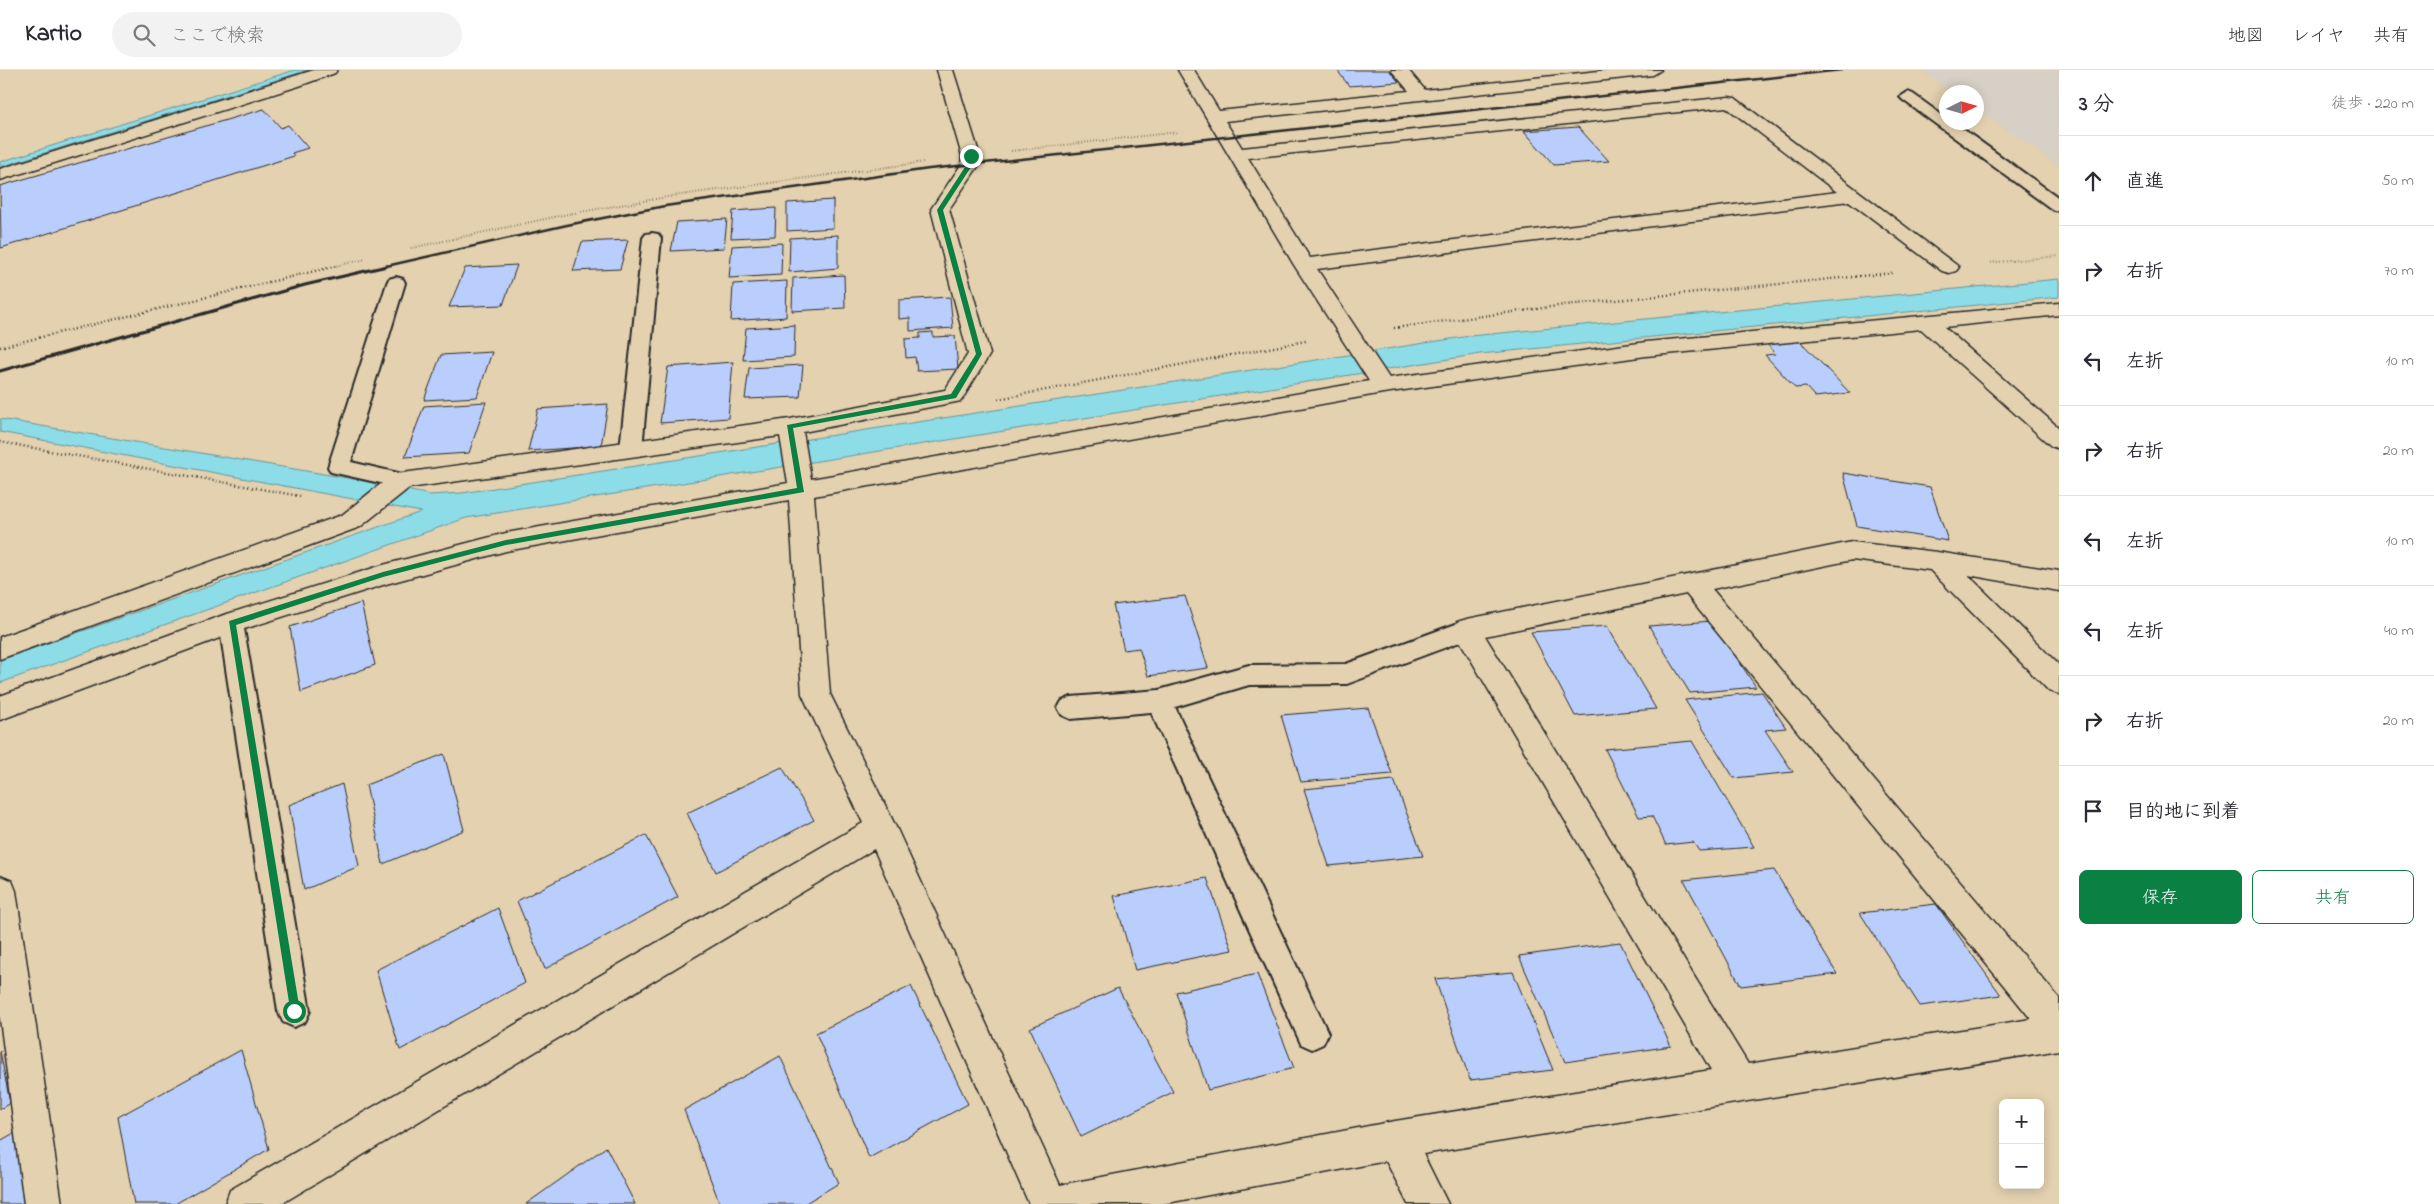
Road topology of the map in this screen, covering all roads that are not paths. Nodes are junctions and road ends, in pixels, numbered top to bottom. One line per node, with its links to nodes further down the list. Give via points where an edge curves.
1 (329, 70): 11 (street)
2 (945, 70): 21 (street, via 971,156 970,164 940,210 979,354 953,396)
3 (1186, 70): 9 (street)
4 (1399, 70): 7 (street)
5 (1653, 70): 6 (street)
6 (1589, 73): 7 (street)
7 (1421, 95): 9 (street)
8 (1908, 97): 13 (lane)
9 (1217, 122): 10 (street)
10 (1235, 154): 12 (street, via 1729,102); 15 (street)
11 (0, 175)
12 (1854, 195): 15 (street); 16 (street)
13 (2059, 206)
14 (652, 238): 23 (lane)
15 (1304, 265): 20 (street)
16 (1949, 267)
17 (396, 284): 24 (lane, via 339,467)
18 (2059, 309): 19 (street)
19 (1926, 322): 20 (street, via 1646,349); 22 (street)
20 (1380, 383): 25 (street)
21 (791, 432): 23 (street); 25 (street)
22 (2059, 441)
23 (630, 450): 24 (street)
24 (399, 484): 31 (street, via 351,521)
25 (800, 484): 29 (street, via 506,542 383,575); 36 (street, via 816,694)
26 (1937, 561): 27 (street); 28 (street, via 1852,551); 32 (street)
27 (2059, 581)
28 (1693, 585): 30 (street); 39 (street)
29 (231, 623): 34 (street); 38 (lane)
30 (1468, 629): 33 (lane, via 1348,674 1249,675); 42 (street)
31 (0, 648)
32 (2059, 683)
33 (1159, 701): 35 (lane); 41 (lane)
34 (0, 708)
35 (1071, 708)
36 (881, 829): 45 (street); 46 (street)
37 (0, 890): 44 (street)
38 (294, 1011)
39 (2059, 1025)
40 (2059, 1032): 42 (street)
41 (1312, 1033)
42 (1740, 1083): 43 (street)
43 (1395, 1140): 47 (street); 48 (street)
44 (43, 1204)
45 (244, 1204)
46 (1049, 1204)
47 (1062, 1204)
48 (1429, 1204)

